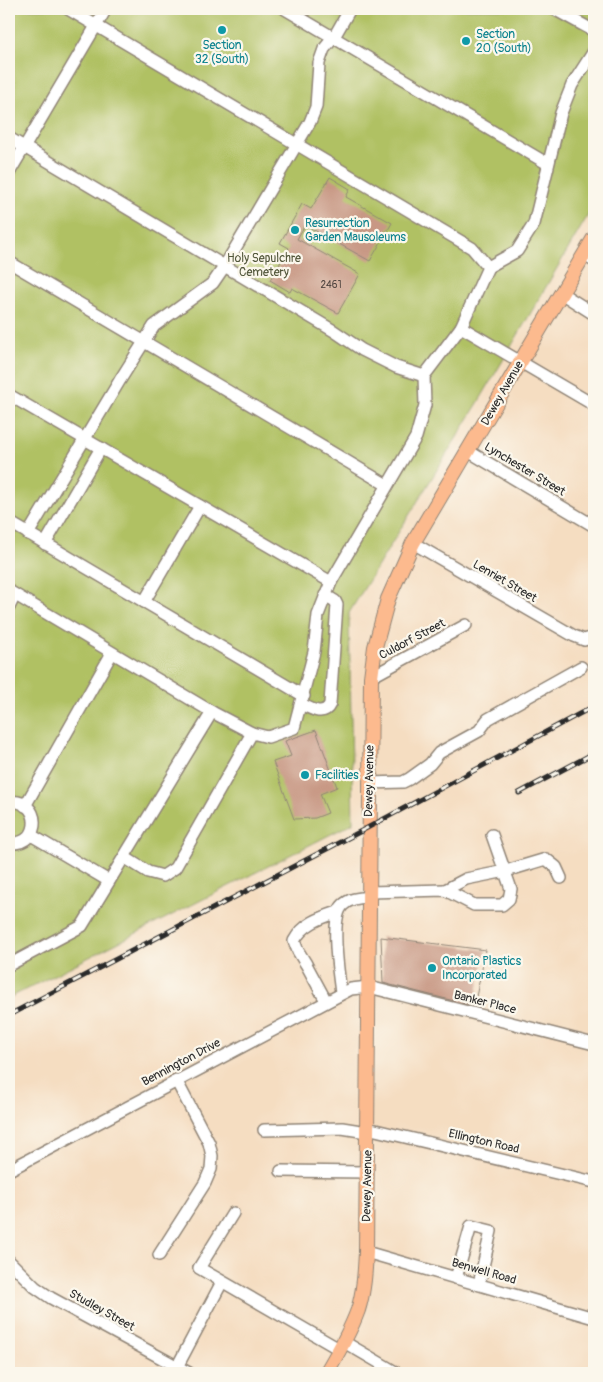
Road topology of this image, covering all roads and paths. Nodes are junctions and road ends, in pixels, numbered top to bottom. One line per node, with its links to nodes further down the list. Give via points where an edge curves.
1 (68, 9): 6 (street)
2 (106, 9): 6 (street)
3 (285, 9): 8 (street)
4 (350, 9): 8 (street)
5 (554, 9): 7 (street)
6 (96, 26): 11 (street); 12 (street)
7 (594, 31)
8 (334, 37): 11 (street, via 324,49 319,63 316,107); 13 (street)
9 (594, 51): 13 (street, via 572,86 561,113)
10 (9, 138): 12 (street)
11 (297, 143): 18 (street); 19 (street, via 472,248)
12 (24, 147): 14 (street); 18 (street)
13 (548, 164): 19 (street, via 534,224 517,251)
14 (9, 173)
15 (594, 238): 16 (main road, Dewey Avenue)
16 (589, 258): 20 (main road, Dewey Avenue)
17 (9, 262): 23 (street)
18 (224, 266): 23 (street, via 213,283 154,326); 25 (street, via 362,350 396,368)
19 (488, 268): 22 (street)
20 (561, 293): 21 (street); 24 (main road, Dewey Avenue)
21 (594, 314)
22 (461, 327): 24 (street); 25 (street)
23 (144, 342): 28 (street); 31 (street)
24 (520, 362): 27 (street); 30 (main road, Dewey Avenue)
25 (424, 376): 31 (street, via 426,405 416,437)
26 (9, 395): 28 (street)
27 (594, 406)
28 (85, 439): 29 (street); 35 (street)
29 (101, 448): 32 (street); 37 (street)
30 (468, 451): 34 (street, Lynchester Street); 36 (main road, Dewey Avenue)
31 (388, 485): 38 (street)
32 (200, 506): 38 (street); 41 (street)
33 (9, 522): 35 (street)
34 (594, 526)
35 (28, 534): 37 (street)
36 (413, 543): 44 (street, Lenriet Street, via 566,632); 47 (main road, Dewey Avenue, via 386,607)
37 (45, 544): 41 (street)
38 (331, 582): 40 (street)
39 (12, 593): 42 (street); 45 (street)
40 (326, 595): 48 (street, via 318,615 314,652); 48 (street, via 337,605 330,704 322,712 314,711)
41 (144, 602): 48 (street)
42 (9, 606)
43 (466, 625): 47 (street, Culdorf Street)
44 (589, 638)
45 (112, 653): 49 (street); 53 (street)
46 (581, 667): 51 (street, via 488,719 479,731 439,753 430,764 403,782)
47 (371, 677): 51 (main road, Dewey Avenue)
48 (302, 700): 50 (street, via 294,728 268,737)
49 (212, 712): 50 (street); 57 (street)
50 (252, 732): 57 (street, via 174,868 163,876 148,872)
51 (369, 783): 62 (main road, Dewey Avenue)
52 (9, 802): 53 (street)
53 (25, 806): 54 (street, via 30,809 35,822)
54 (31, 835): 56 (street, via 21,842); 60 (street)
55 (492, 835): 58 (street)
56 (9, 843)
57 (124, 857): 60 (street)
58 (506, 871): 59 (street, via 546,859 556,867); 61 (street, via 466,879); 61 (street, via 511,889 509,899 502,905 474,905)
59 (561, 878)
60 (109, 881): 64 (street, via 82,926)
61 (445, 890): 62 (street)
62 (369, 894): 63 (street, via 342,905); 65 (main road, Dewey Avenue)
63 (338, 912): 66 (street, via 335,932); 67 (street, via 304,927 294,941)
64 (9, 965)
65 (369, 987): 66 (street, Bennington Drive); 68 (street, Banker Place); 71 (main road, Dewey Avenue)
66 (341, 993): 67 (street, Bennington Drive)
67 (326, 1002): 69 (street, Bennington Drive)
68 (594, 1044)
69 (176, 1080): 72 (street, Bennington Drive); 78 (street, via 209,1143 211,1169)
70 (264, 1130): 71 (street, Ellington Road)
71 (367, 1130): 74 (main road, Dewey Avenue); 75 (street, Ellington Road)
72 (9, 1170)
73 (281, 1171): 74 (street)
74 (366, 1172): 77 (main road, Dewey Avenue)
75 (594, 1182)
76 (233, 1213): 81 (street, via 199,1268)
77 (366, 1252): 80 (street, Benwell Road); 84 (main road, Dewey Avenue, via 362,1294)
78 (160, 1255)
79 (9, 1261): 85 (street, Studley Street, via 51,1298)
80 (456, 1278): 82 (street, Benwell Road); 82 (street, via 471,1226 491,1231)
81 (222, 1282): 84 (street); 85 (street)
82 (479, 1284): 83 (street, Benwell Road)
83 (594, 1318)
84 (342, 1346): 87 (main road, Dewey Avenue); 88 (street)
85 (178, 1367): 86 (street, Studley Street)
86 (189, 1373)
87 (326, 1373)
88 (397, 1373)

